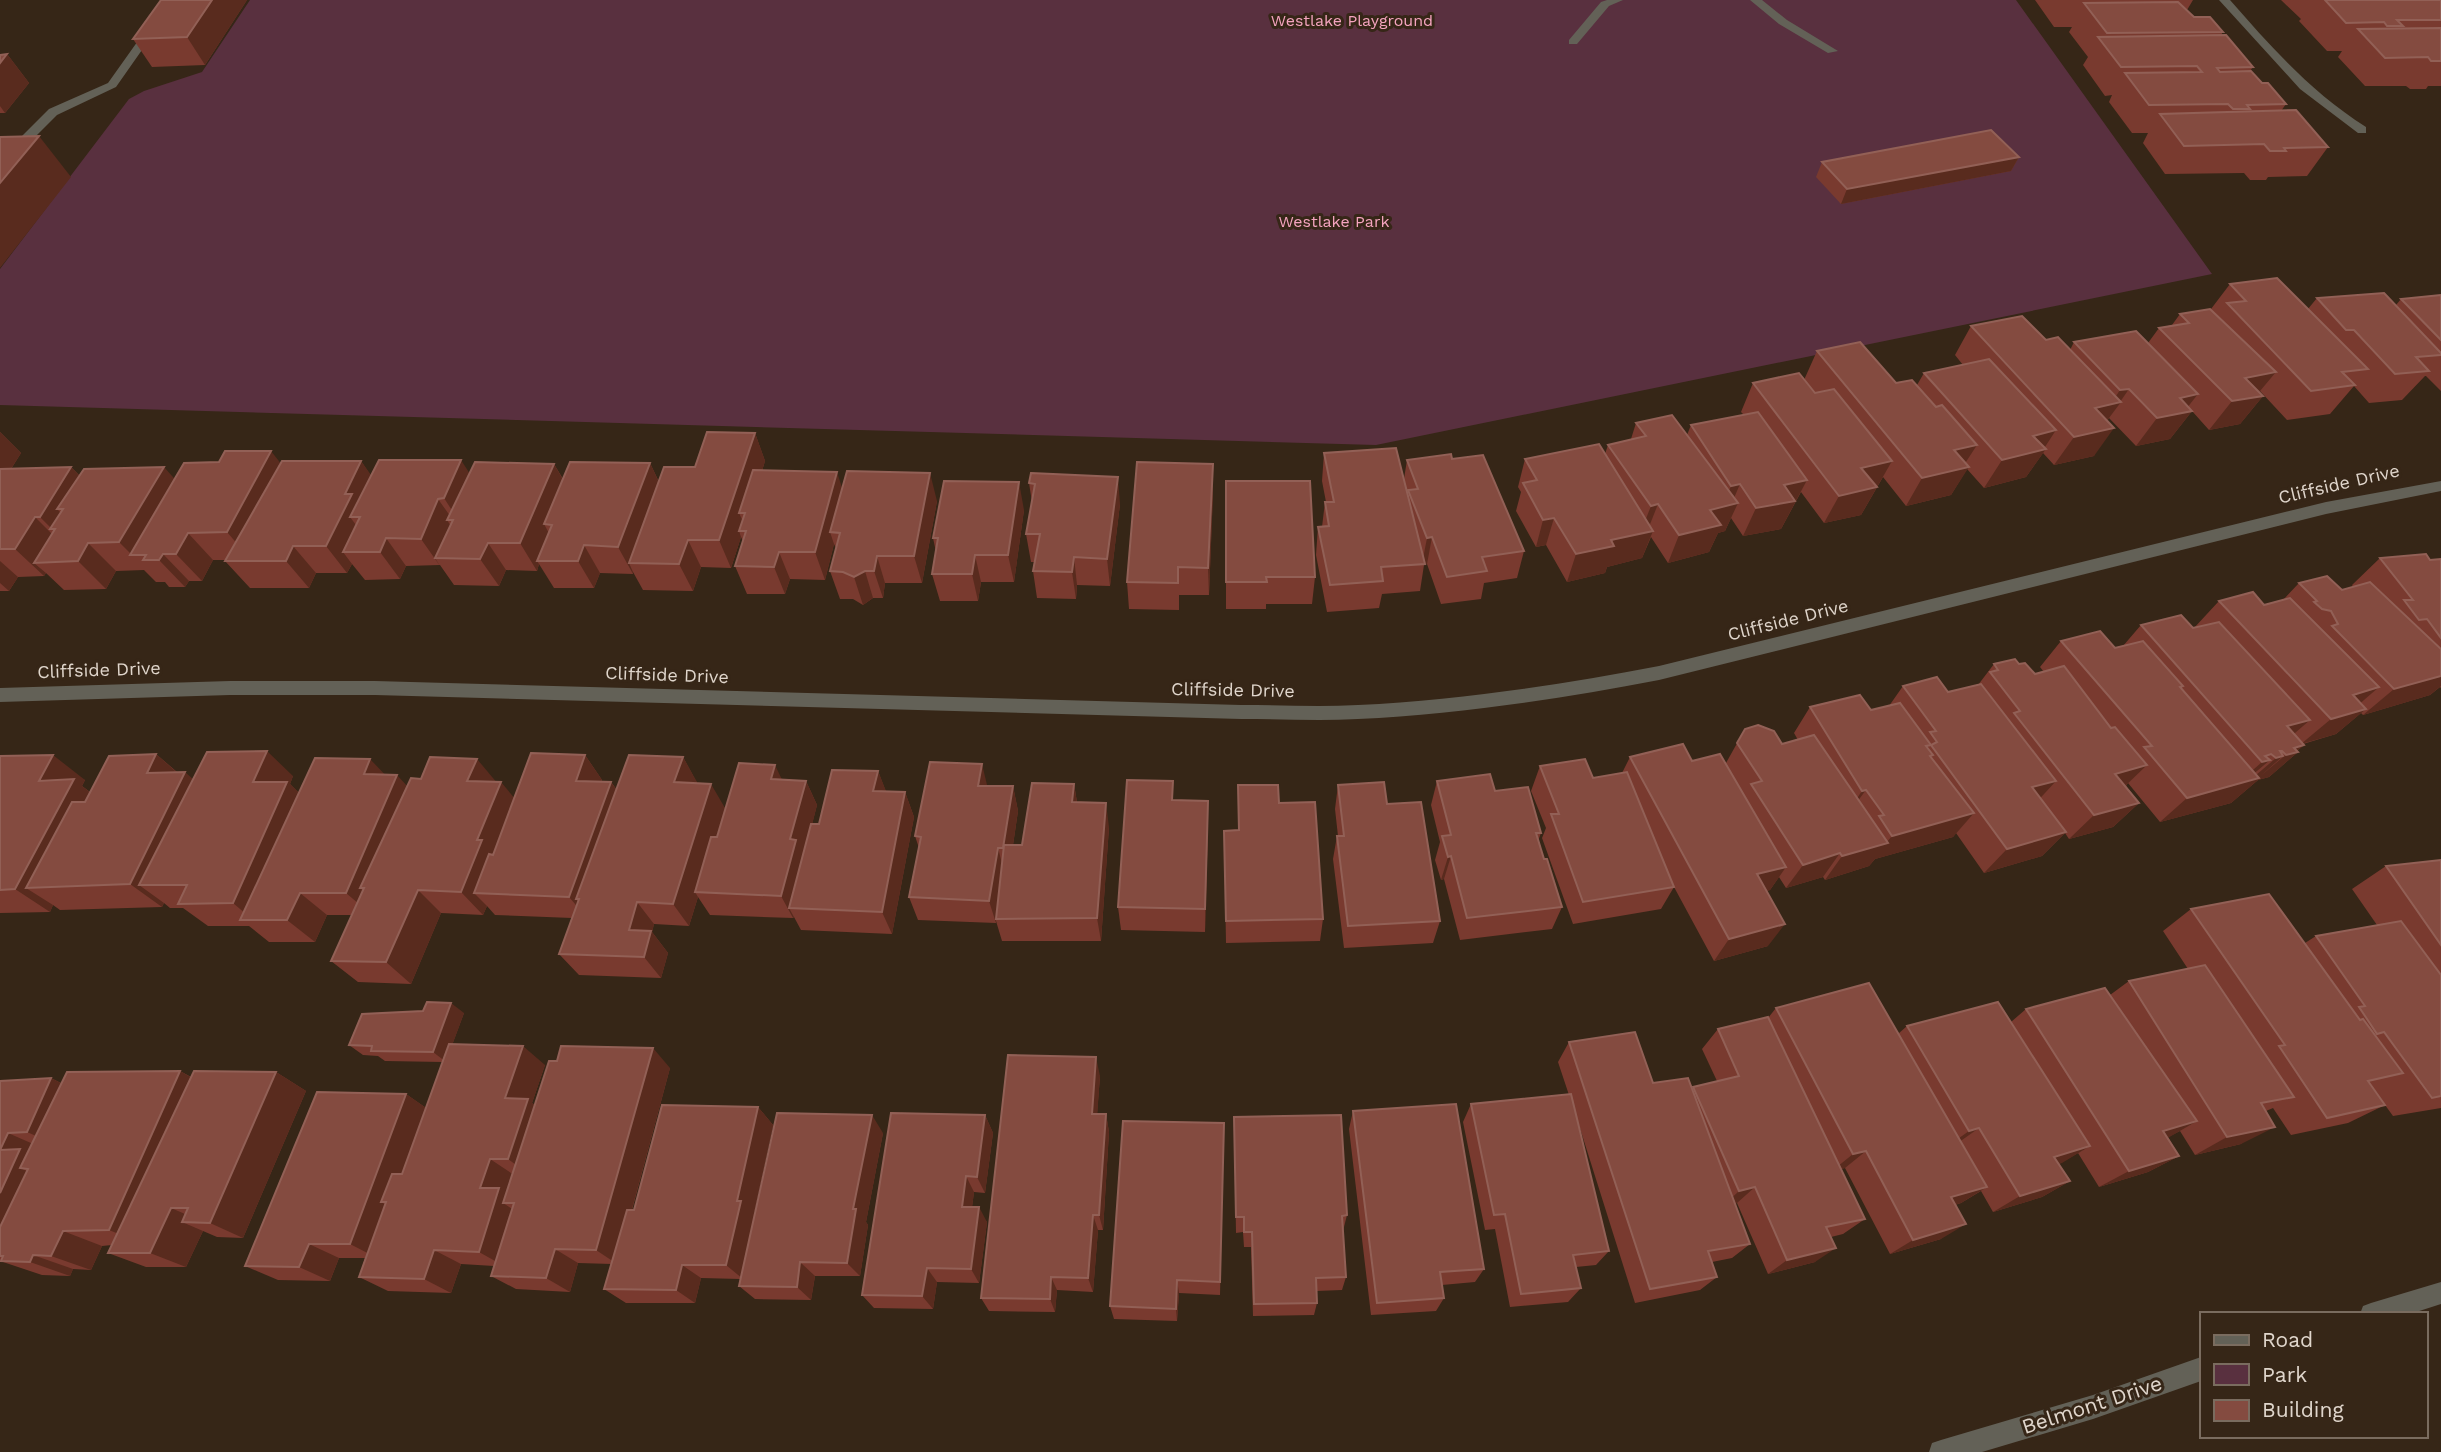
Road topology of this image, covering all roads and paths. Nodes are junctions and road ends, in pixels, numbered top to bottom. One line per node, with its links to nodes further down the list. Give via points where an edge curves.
1 (172, 0): 8 (street, via 112,85 53,113)
2 (1618, 0): 5 (street, via 1605,4)
3 (1755, 0): 6 (street)
4 (2224, 0): 7 (street, via 2297,83)
5 (1573, 42)
6 (1832, 51)
7 (2362, 130)
8 (0, 165)
9 (2441, 486): 10 (street, Cliffside Drive, via 2326,508 1659,673 1567,692 1470,704 1355,712 1241,712 375,688)
10 (0, 695)
11 (2441, 1293): 12 (street)
12 (2378, 1312)
13 (2200, 1369): 14 (street, Belmont Drive)
14 (1941, 1452)

